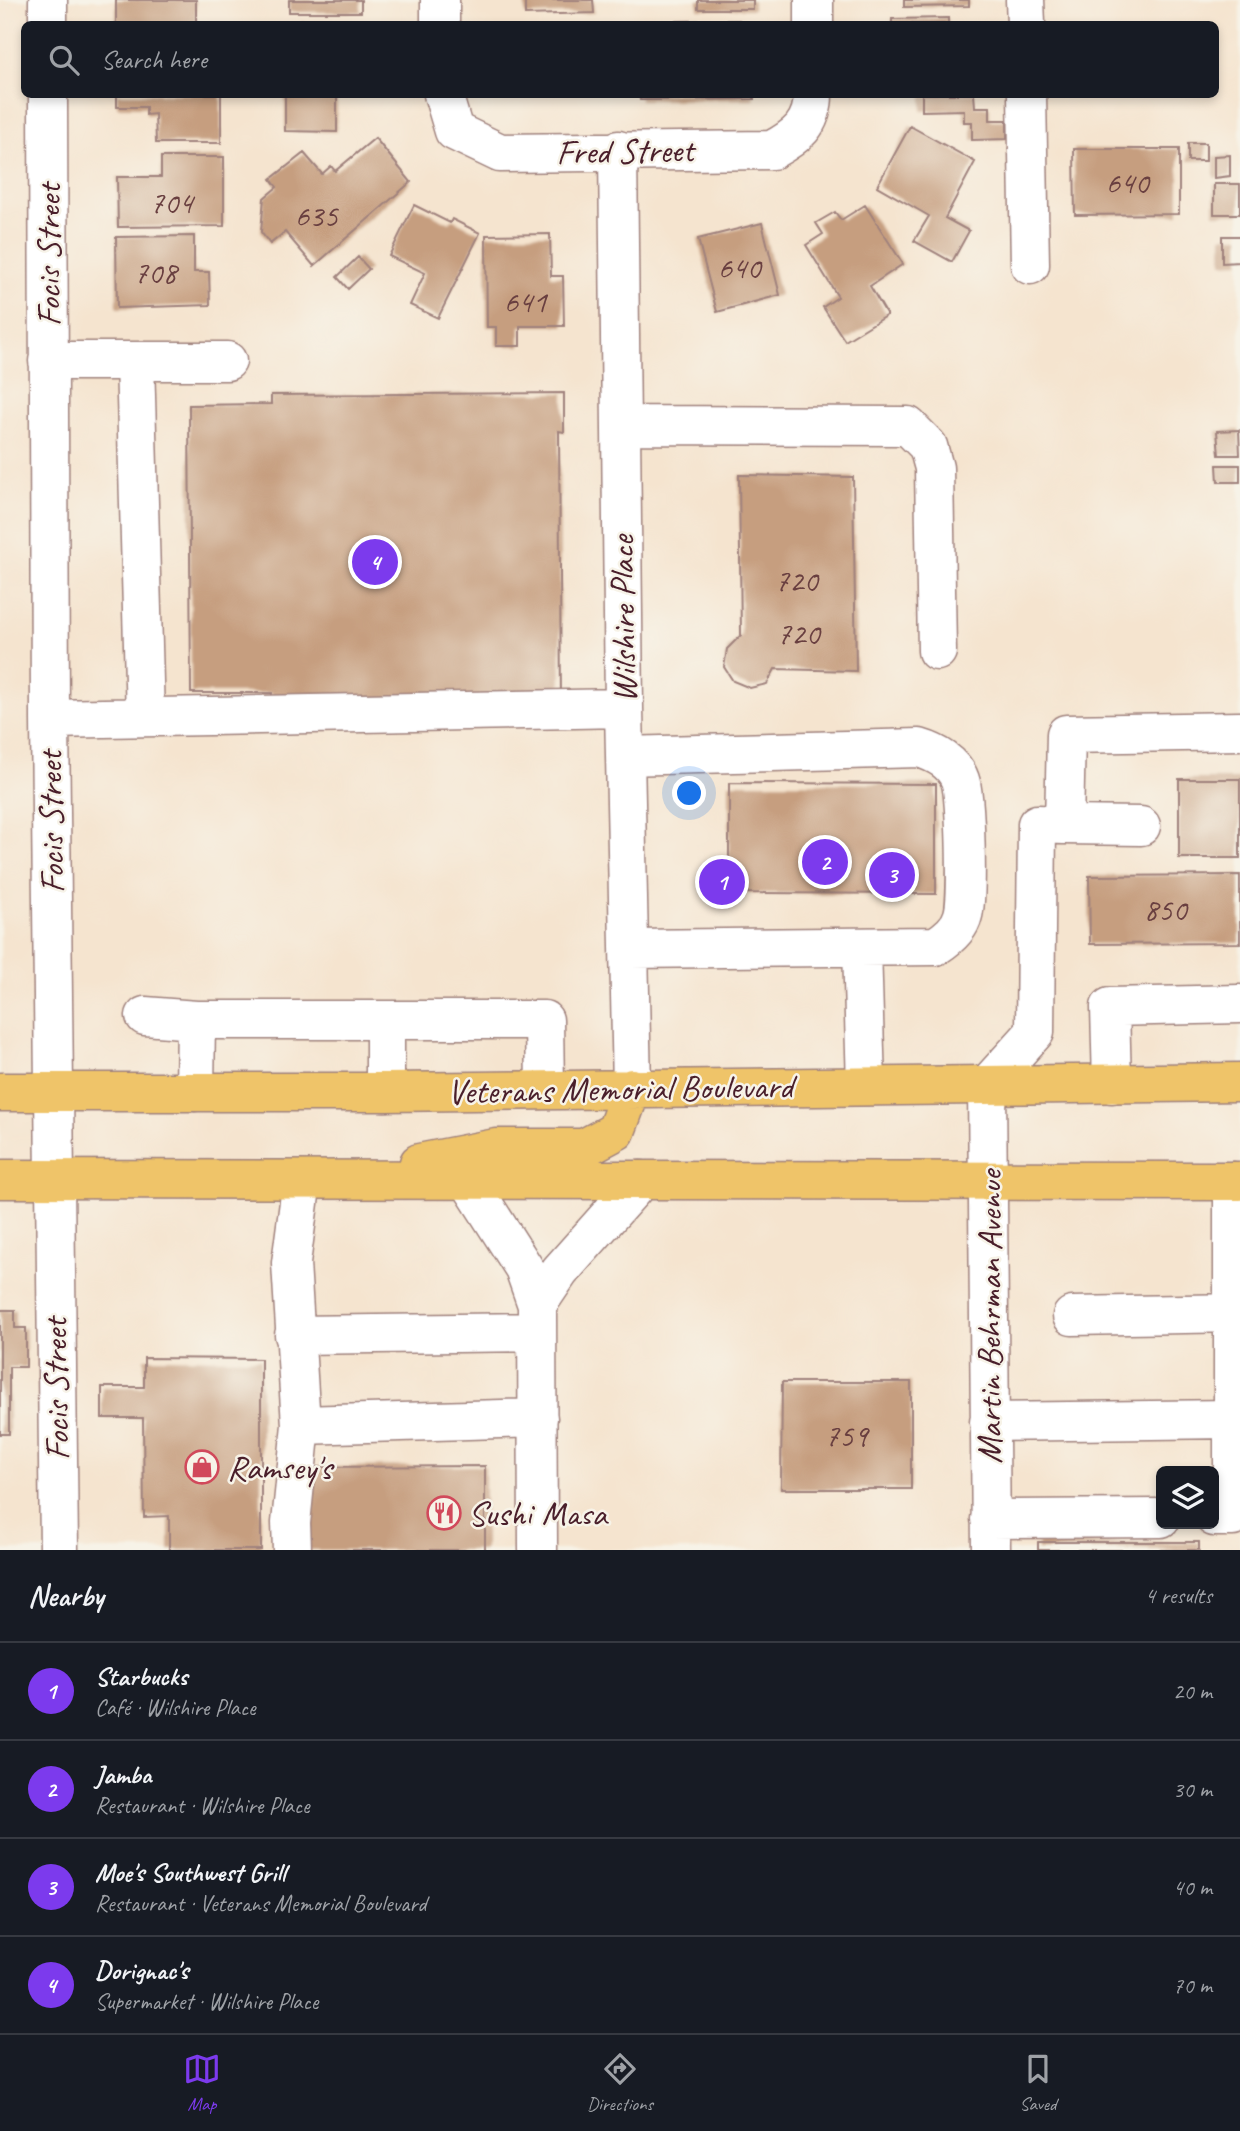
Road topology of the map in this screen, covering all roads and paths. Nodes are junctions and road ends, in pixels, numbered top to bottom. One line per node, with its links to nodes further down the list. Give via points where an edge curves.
1 (48, 0): 5 (street)
2 (440, 0): 6 (street)
3 (814, 0): 7 (street)
4 (1025, 0): 8 (street)
5 (48, 21)
6 (440, 21)
7 (814, 21)
8 (1026, 21)
9 (48, 98): 17 (street, Focis Street)
10 (444, 98): 13 (street, Fred Street, via 454,131 500,153)
11 (813, 98): 13 (street, Fred Street, via 799,135 772,150)
12 (1027, 98): 14 (street)
13 (618, 150): 18 (street, Wilshire Place)
14 (1030, 265)
15 (135, 361): 16 (street); 17 (street); 21 (street)
16 (227, 361)
17 (48, 362): 22 (street, Focis Street)
18 (621, 425): 19 (street, via 908,426 928,446 934,468); 20 (street, Wilshire Place)
19 (937, 651)
20 (624, 708): 21 (street); 24 (street, Wilshire Place)
21 (145, 717): 22 (street)
22 (50, 719): 42 (street, Focis Street)
23 (1240, 731): 25 (street, via 1066,734)
24 (625, 756): 27 (street, via 919,748 936,754 952,768 962,787 963,916 949,937 936,946); 28 (street, Wilshire Place)
25 (1064, 825): 26 (street); 35 (street, via 1037,824 1035,1032)
26 (1141, 826)
27 (862, 947): 28 (street); 36 (street)
28 (631, 949): 37 (street, Wilshire Place)
29 (1240, 1004): 34 (street, via 1110,1007)
30 (145, 1016): 31 (street)
31 (197, 1020): 32 (street); 40 (street)
32 (385, 1020): 38 (street, via 544,1020); 41 (street)
33 (1240, 1082): 34 (main road, Veterans Memorial Boulevard)
34 (1112, 1084): 35 (main road, Veterans Memorial Boulevard)
35 (986, 1085): 36 (main road, Veterans Memorial Boulevard); 48 (street, Martin Behrman Avenue)
36 (866, 1086): 37 (main road, Veterans Memorial Boulevard)
37 (632, 1088): 38 (main road, Veterans Memorial Boulevard); 45 (main road, via 615,1130 584,1147 496,1148)
38 (545, 1089): 41 (main road, Veterans Memorial Boulevard)
39 (0, 1092): 42 (main road, Veterans Memorial Boulevard)
40 (195, 1092): 41 (main road, Veterans Memorial Boulevard); 42 (main road, Veterans Memorial Boulevard)
41 (385, 1092)
42 (53, 1094): 44 (street, Focis Street)
43 (0, 1178): 44 (main road)
44 (54, 1180): 45 (main road); 61 (street, Focis Street)
45 (315, 1180): 46 (main road); 53 (street, via 291,1263)
46 (468, 1180): 47 (main road); 52 (street, via 524,1268)
47 (641, 1180): 48 (main road); 52 (street, via 560,1271)
48 (988, 1180): 49 (main road); 56 (street, Martin Behrman Avenue)
49 (1236, 1181): 50 (street)
50 (1237, 1313): 51 (street); 55 (street)
51 (1072, 1316)
52 (537, 1319): 53 (street); 54 (street)
53 (294, 1335): 57 (street)
54 (538, 1418): 57 (street); 63 (street)
55 (1233, 1419): 56 (street); 59 (street)
56 (989, 1422): 60 (street, Martin Behrman Avenue)
57 (301, 1425): 62 (street)
58 (1156, 1518): 60 (street)
59 (1227, 1528)
60 (990, 1535)
61 (59, 1550)
62 (292, 1550)
63 (538, 1550)

